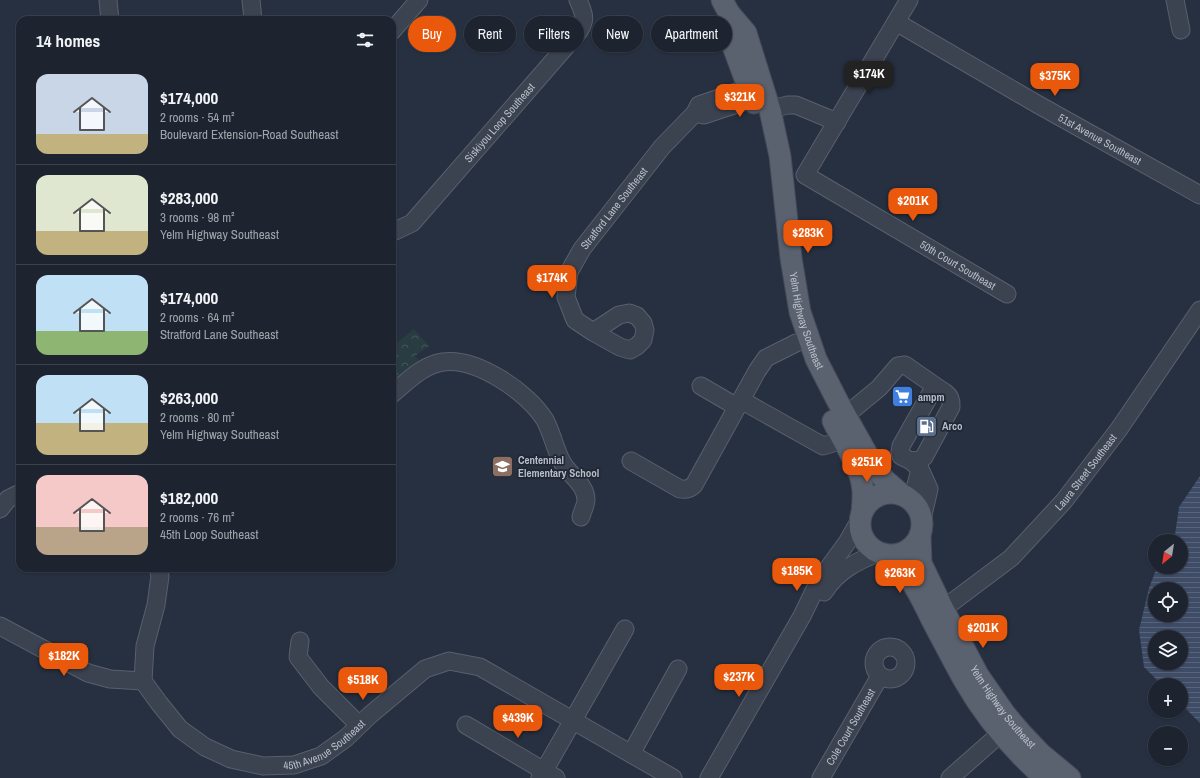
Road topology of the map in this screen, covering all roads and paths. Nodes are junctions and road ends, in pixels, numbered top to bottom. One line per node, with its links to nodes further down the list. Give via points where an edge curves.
1 (108, 0): 8 (street)
2 (251, 0): 9 (street)
3 (419, 0): 11 (street)
4 (578, 0): 17 (street, Siskiyou Loop Southeast, via 585,15 583,26 576,35 412,223)
5 (909, 0): 10 (street)
6 (1176, 0): 12 (street)
7 (726, 7): 13 (main road, Yelm Highway Southeast, via 730,38); 14 (main road, Yelm Highway Southeast, via 746,33)
8 (110, 16)
9 (253, 16)
10 (896, 22): 15 (street); 16 (street, 51st Avenue Southeast)
11 (396, 26)
12 (1181, 30)
13 (750, 93): 20 (street, Stratford Lane Southeast, via 699,105 695,113 657,153 582,249 569,272 566,297 575,320); 21 (main road, Yelm Highway Southeast, via 758,114 768,166 784,297)
14 (770, 110): 15 (street, via 796,105); 26 (main road, Yelm Highway Southeast, via 780,156 800,312 816,359)
15 (837, 122): 18 (street, 50th Court Southeast, via 805,175)
16 (1200, 195)
17 (396, 231)
18 (1007, 294)
19 (1200, 310): 38 (street, Laura Street Southeast, via 1119,429 1064,501 1011,558)
20 (594, 332)
21 (796, 343): 25 (street, via 766,358); 27 (main road, Yelm Highway Southeast)
22 (701, 386): 25 (street)
23 (941, 390): 26 (street, via 905,365 898,366 879,388); 29 (street, via 948,394 952,401 951,406 924,457); 29 (street, via 931,392 901,446 901,456)
24 (396, 391): 34 (street, via 422,370 442,362 469,365 504,381 540,413 562,462 584,489 586,501)
25 (739, 404): 27 (street, via 823,446); 28 (street, via 691,488 680,489)
26 (845, 416): 31 (main road, Yelm Highway Southeast, via 879,475)
27 (843, 440): 33 (main road, Yelm Highway Southeast, via 862,482)
28 (631, 461)
29 (915, 465): 31 (street, via 916,488); 35 (street, via 928,489)
30 (16, 495): 32 (street, via 8,499)
31 (905, 496): 33 (main road, via 892,493 875,497 868,503); 35 (main road, via 919,511)
32 (0, 509)
33 (862, 515): 36 (main road, via 860,528 863,536 868,544); 39 (street, via 848,541 818,582)
34 (581, 517)
35 (921, 527): 36 (main road, via 915,543 909,549 901,553); 38 (main road, Yelm Highway Southeast, via 921,563)
36 (882, 553): 39 (street, via 854,563 835,578 819,600); 49 (main road, Yelm Highway Southeast, via 891,558 911,579 965,681)
37 (159, 572): 45 (street, via 156,606 145,646)
38 (943, 609): 57 (main road, Yelm Highway Southeast, via 978,675 1005,714 1040,753)
39 (802, 616): 53 (street)
40 (0, 626): 45 (street, via 88,673 110,679)
41 (625, 629): 46 (street)
42 (300, 641): 47 (street, via 298,657 321,687)
43 (678, 669): 50 (street)
44 (880, 676): 54 (street, Cole Court Southeast)
45 (143, 680): 47 (street, 45th Avenue Southeast, via 180,729 205,747 231,759 263,766 294,765 321,756)
46 (573, 721): 47 (street, 45th Avenue Southeast, via 480,667 449,661 425,669); 50 (street, 45th Avenue Southeast); 51 (street)
47 (359, 725)
48 (466, 725): 51 (street)
49 (1001, 733): 55 (street); 56 (main road, Yelm Highway Southeast)
50 (630, 754): 52 (street, 45th Avenue Southeast)
51 (546, 776)
52 (673, 778)
53 (709, 778)
54 (821, 778)
55 (950, 778)
56 (1045, 778)
57 (1070, 778)

